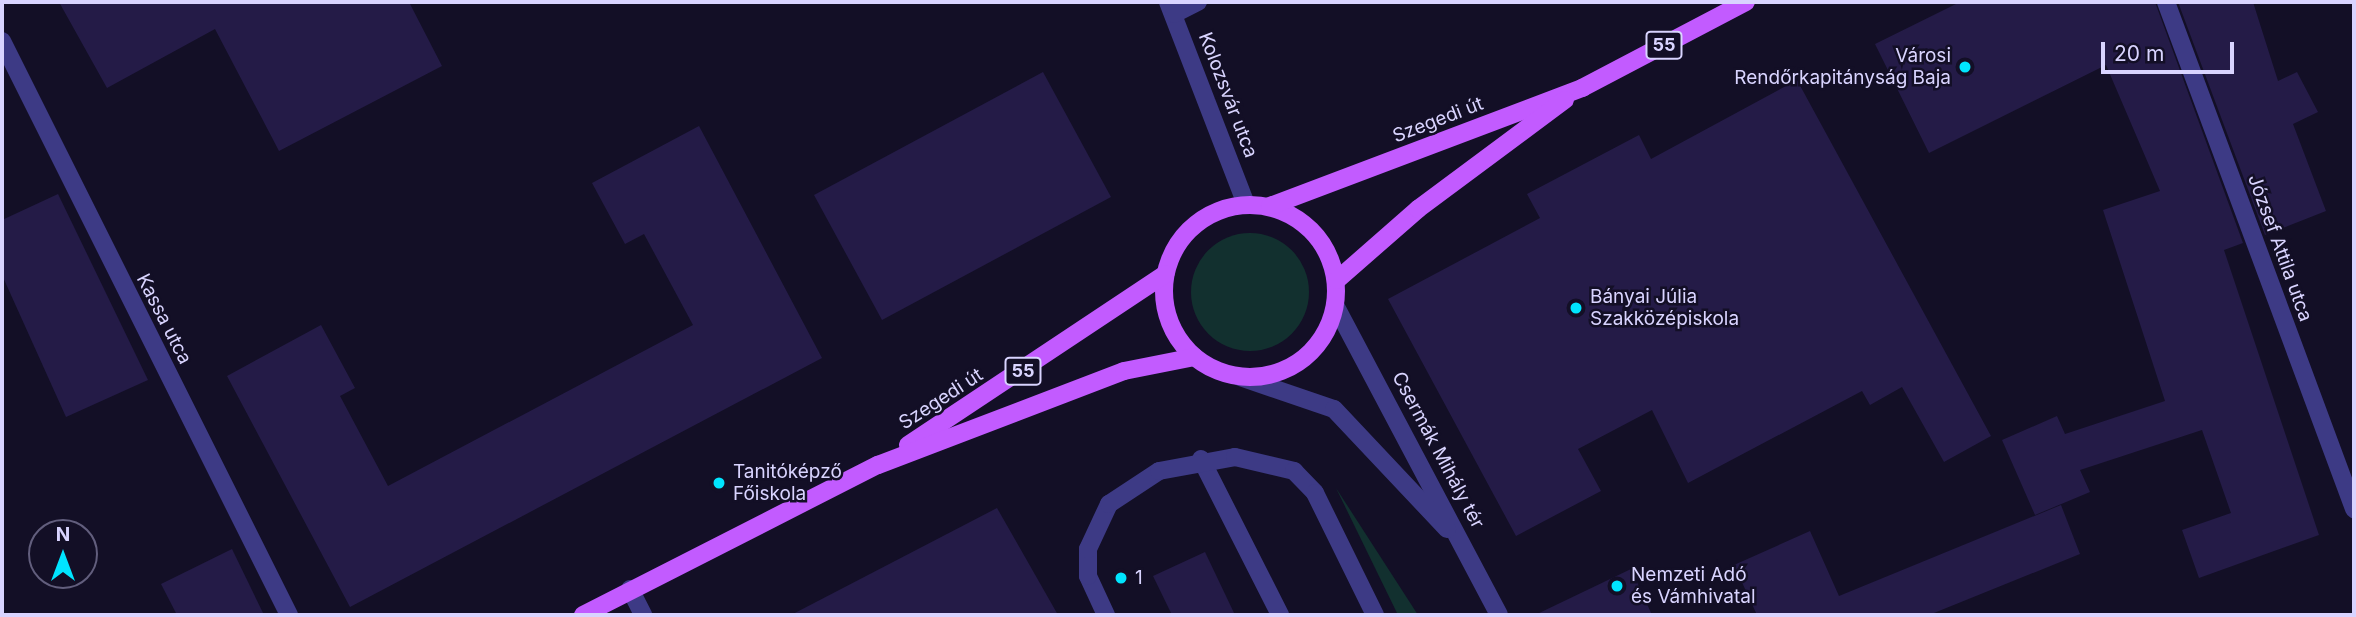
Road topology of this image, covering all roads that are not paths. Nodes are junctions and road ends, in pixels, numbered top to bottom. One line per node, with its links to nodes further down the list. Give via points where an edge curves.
1 (1198, 2): 4 (street)
2 (1746, 2): 6 (main road, Szegedi út / 55)
3 (2166, 2): 16 (street, József Attila utca)
4 (1171, 8): 7 (street, Kolozsvár utca)
5 (2, 41): 19 (street, Kassa utca)
6 (1582, 88): 8 (main road, Szegedi út / 55); 10 (main road, Szegedi út / 55, via 1418,209)
7 (1247, 204): 8 (main road, 55); 9 (main road, 55, via 1194,225 1175,247)
8 (1270, 205): 10 (main road, 55, via 1307,224 1326,246)
9 (1165, 274): 12 (main road, via 1173,330); 15 (main road, Szegedi út / 55)
10 (1337, 279): 11 (main road, 55)
11 (1336, 307): 13 (main road, 55, via 1316,348 1294,365); 17 (street, Csermák Mihály tér)
12 (1195, 357): 13 (main road); 15 (main road, Szegedi út / 55, via 1124,371)
13 (1240, 377): 17 (street, via 1334,409 1397,470)
14 (1201, 459): 22 (street, via 1127,488 1096,523 1088,576); 23 (street); 24 (street, via 1265,459 1294,471 1315,494)
15 (878, 465): 18 (main road, Szegedi út / 55)
16 (2354, 509)
17 (1470, 556): 25 (street, Csermák Mihály tér)
18 (630, 589): 20 (main road, Szegedi út / 55); 21 (street)
19 (289, 615)
20 (583, 615)
21 (643, 615)
22 (1106, 615)
23 (1280, 615)
24 (1375, 615)
25 (1499, 615)

